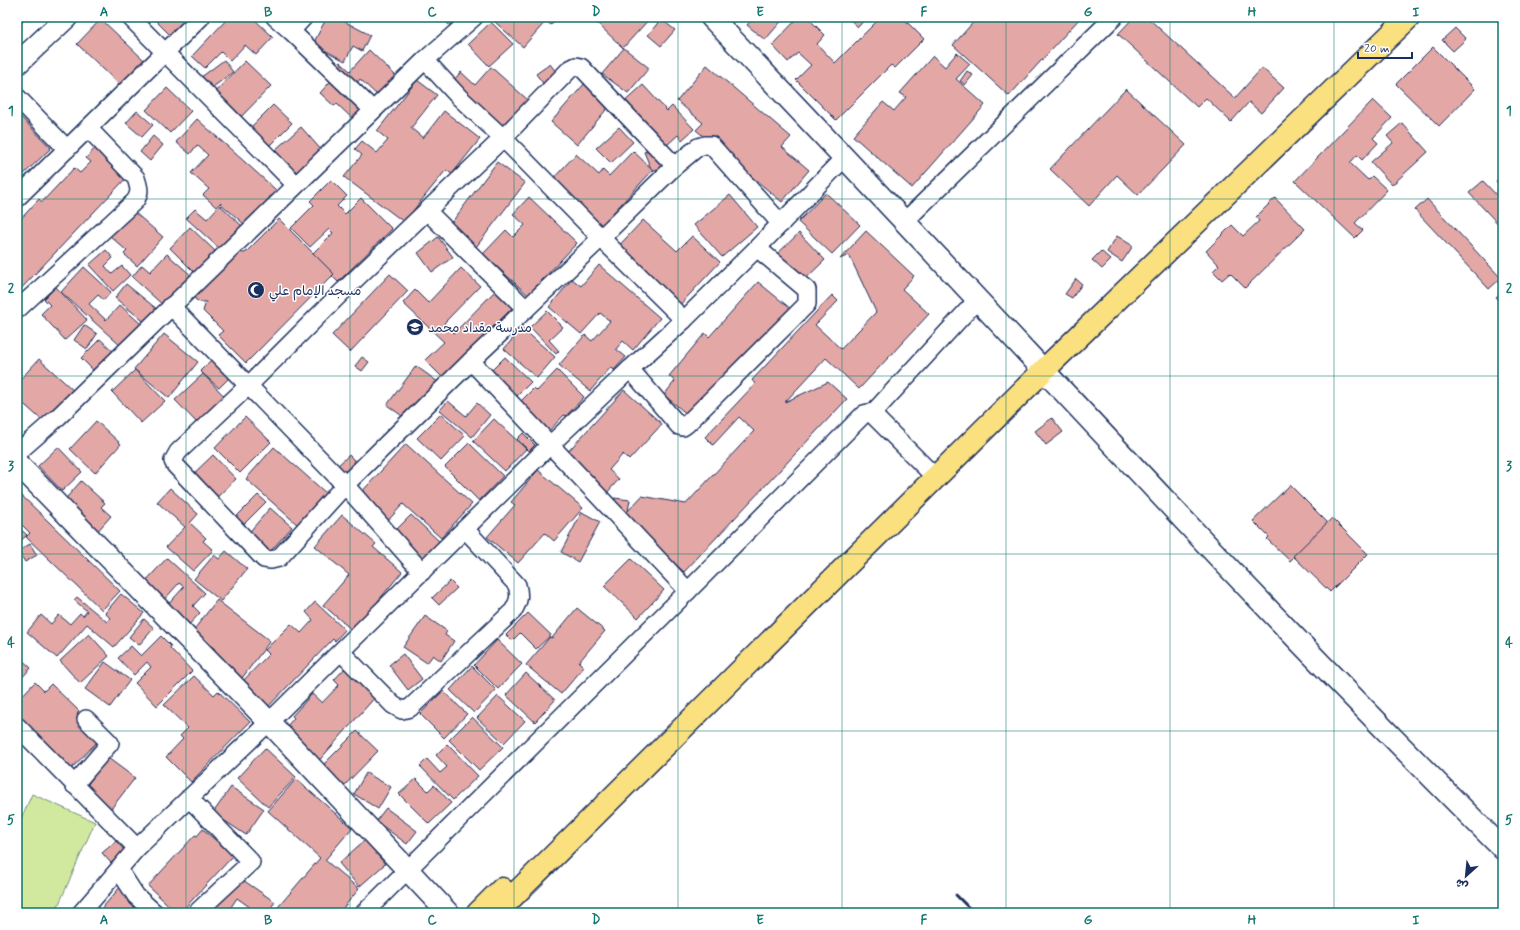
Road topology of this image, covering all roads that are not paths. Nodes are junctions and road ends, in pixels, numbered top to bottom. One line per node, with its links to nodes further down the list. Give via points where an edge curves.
1 (67, 17): 14 (street)
2 (130, 17): 12 (street)
3 (201, 17): 12 (street)
4 (275, 17): 11 (street)
5 (304, 17): 11 (street)
6 (474, 17): 13 (street)
7 (711, 17): 20 (street)
8 (1114, 17): 25 (street)
9 (1391, 17): 35 (main road)
10 (1409, 17): 35 (main road)
11 (291, 31): 16 (street)
12 (166, 52): 17 (street); 22 (street)
13 (425, 60): 16 (street); 18 (street)
14 (17, 64)
15 (17, 97): 19 (street)
16 (373, 110): 22 (street)
17 (88, 128): 19 (street); 32 (street, via 136,178 139,195)
18 (502, 138): 21 (street, via 570,68 576,66 581,68); 24 (street); 27 (street)
19 (67, 149): 23 (street)
20 (845, 157): 25 (street); 26 (street)
21 (675, 166): 26 (street, via 698,147 711,146); 27 (street)
22 (296, 185): 30 (street)
23 (17, 198)
24 (427, 211): 31 (street); 37 (street)
25 (905, 221): 29 (street)
26 (781, 224): 28 (street)
27 (601, 238): 31 (street); 33 (street)
28 (757, 248): 33 (street); 36 (street, via 807,290 807,304 687,424 679,426)
29 (978, 299): 35 (street); 38 (street)
30 (172, 306): 37 (street); 40 (street, via 58,417)
31 (526, 309): 34 (street)
32 (17, 310)
33 (684, 320): 36 (street)
34 (470, 361): 39 (street); 43 (street)
35 (1040, 365): 42 (main road); 54 (street, via 1178,514)
36 (630, 369): 39 (street)
37 (249, 385): 43 (street); 43 (street, via 178,452 173,461 264,559 280,558)
38 (872, 414): 42 (street); 46 (street, via 864,414)
39 (550, 445): 44 (street); 46 (street)
40 (17, 453)
41 (17, 463): 49 (street)
42 (931, 473): 62 (main road); 63 (main road)
43 (345, 485): 45 (street)
44 (465, 529): 45 (street); 47 (street, via 517,585 520,596 513,611 410,708 402,710 392,705)
45 (422, 572): 47 (street)
46 (688, 591): 56 (street)
47 (341, 652): 49 (street)
48 (86, 719): 51 (street, via 110,743)
49 (269, 722): 52 (street); 56 (street)
50 (17, 726): 51 (street)
51 (74, 785): 53 (street)
52 (189, 798): 53 (street); 59 (street, via 251,862)
53 (137, 848): 55 (street)
54 (1503, 849)
55 (119, 870): 57 (street); 58 (street, via 136,896)
56 (408, 870): 60 (street); 61 (street)
57 (81, 913)
58 (155, 913)
59 (196, 913)
60 (364, 913)
61 (448, 913)
62 (478, 913)
63 (496, 913)

